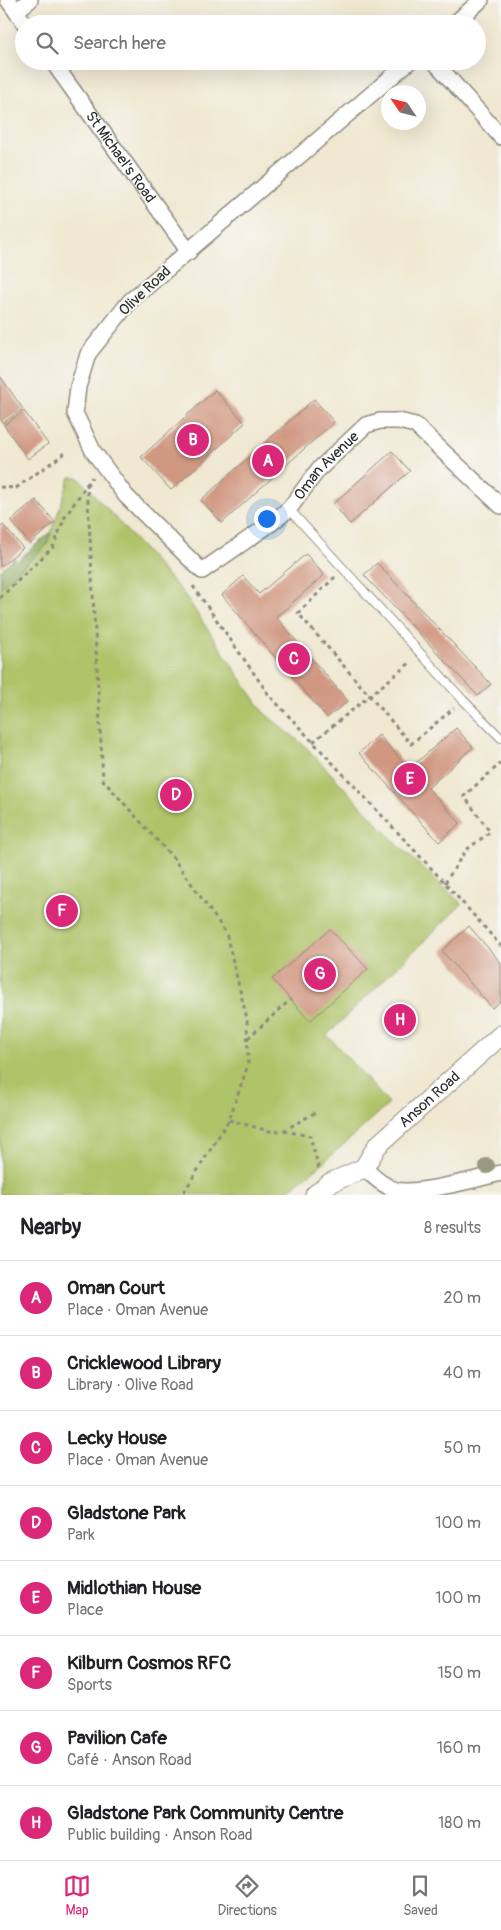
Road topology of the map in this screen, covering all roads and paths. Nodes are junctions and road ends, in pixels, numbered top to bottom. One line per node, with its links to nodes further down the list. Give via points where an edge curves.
1 (30, 0): 3 (street)
2 (481, 0): 4 (street)
3 (12, 6)
4 (464, 15)
5 (58, 70): 9 (street, St Michael's Road)
6 (400, 70): 9 (street, Olive Road)
7 (442, 70): 8 (street)
8 (501, 137)
9 (189, 252): 15 (street, Olive Road, via 130,301 88,354 78,387 75,413 93,451 126,496)
10 (68, 451): 11 (path, via 16,488)
11 (0, 487)
12 (501, 506): 13 (street, Oman Avenue, via 416,425 380,421 366,425 318,470)
13 (289, 509): 14 (lane); 15 (street, Oman Avenue)
14 (342, 570): 18 (lane); 19 (path, via 298,613)
15 (202, 571)
16 (189, 580): 22 (path, via 269,695)
17 (0, 598): 28 (path, via 53,547 65,517 87,483 103,780 174,859 226,933 246,1019)
18 (421, 654): 19 (path); 20 (lane)
19 (370, 696): 20 (path, via 411,744); 22 (path)
20 (463, 700): 21 (lane)
21 (501, 738)
22 (313, 742): 24 (path)
23 (501, 763): 24 (path, via 464,796 490,832 465,851)
24 (445, 883): 25 (path)
25 (501, 946)
26 (290, 1000): 28 (path)
27 (501, 1035): 32 (street, Anson Road, via 377,1146)
28 (247, 1038): 30 (path, via 248,1065)
29 (318, 1111): 31 (path)
30 (229, 1120): 31 (path, via 270,1131); 35 (path)
31 (283, 1131): 33 (path, via 310,1136)
32 (364, 1168): 34 (street, via 381,1184 398,1191 447,1186); 36 (street, via 330,1183)
33 (320, 1171)
34 (501, 1174)
35 (182, 1195)
36 (315, 1195)

